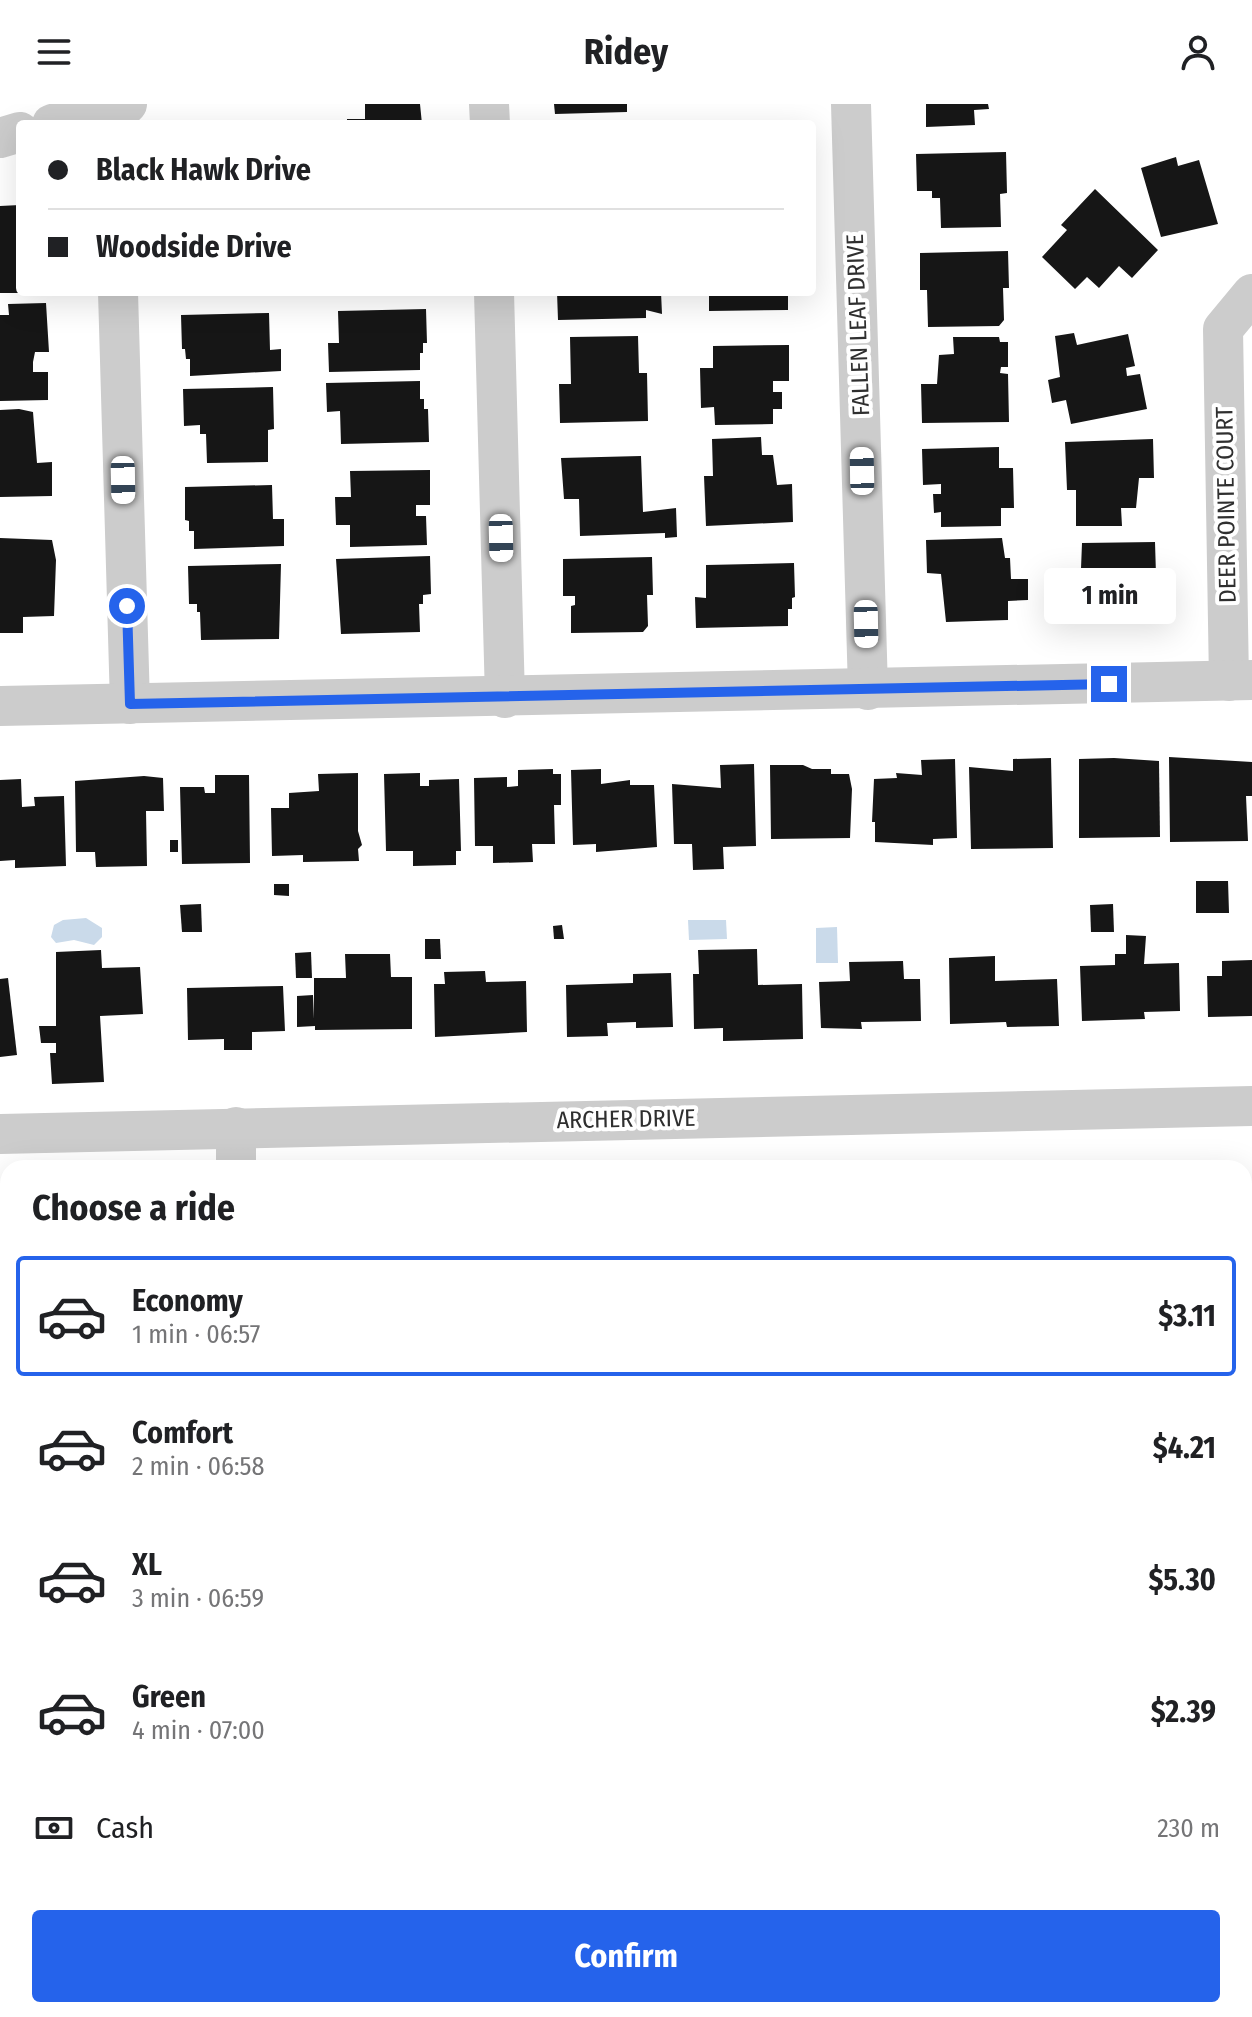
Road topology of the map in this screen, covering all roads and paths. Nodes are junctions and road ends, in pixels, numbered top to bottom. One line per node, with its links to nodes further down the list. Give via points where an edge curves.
1 (851, 104): 8 (street, FALLEN LEAF DRIVE)
2 (118, 112): 3 (street)
3 (74, 120)
4 (1252, 294): 7 (street, DEER POINTE COURT, via 1223,329)
5 (118, 296): 10 (street)
6 (494, 296): 9 (street)
7 (1241, 680): 8 (street)
8 (868, 690): 9 (street)
9 (505, 698): 10 (street)
10 (130, 704): 11 (street)
11 (0, 706)
12 (1252, 1106): 13 (street, ARCHER DRIVE)
13 (236, 1127): 14 (street, ARCHER DRIVE); 15 (street)
14 (0, 1134)
15 (236, 1160)

